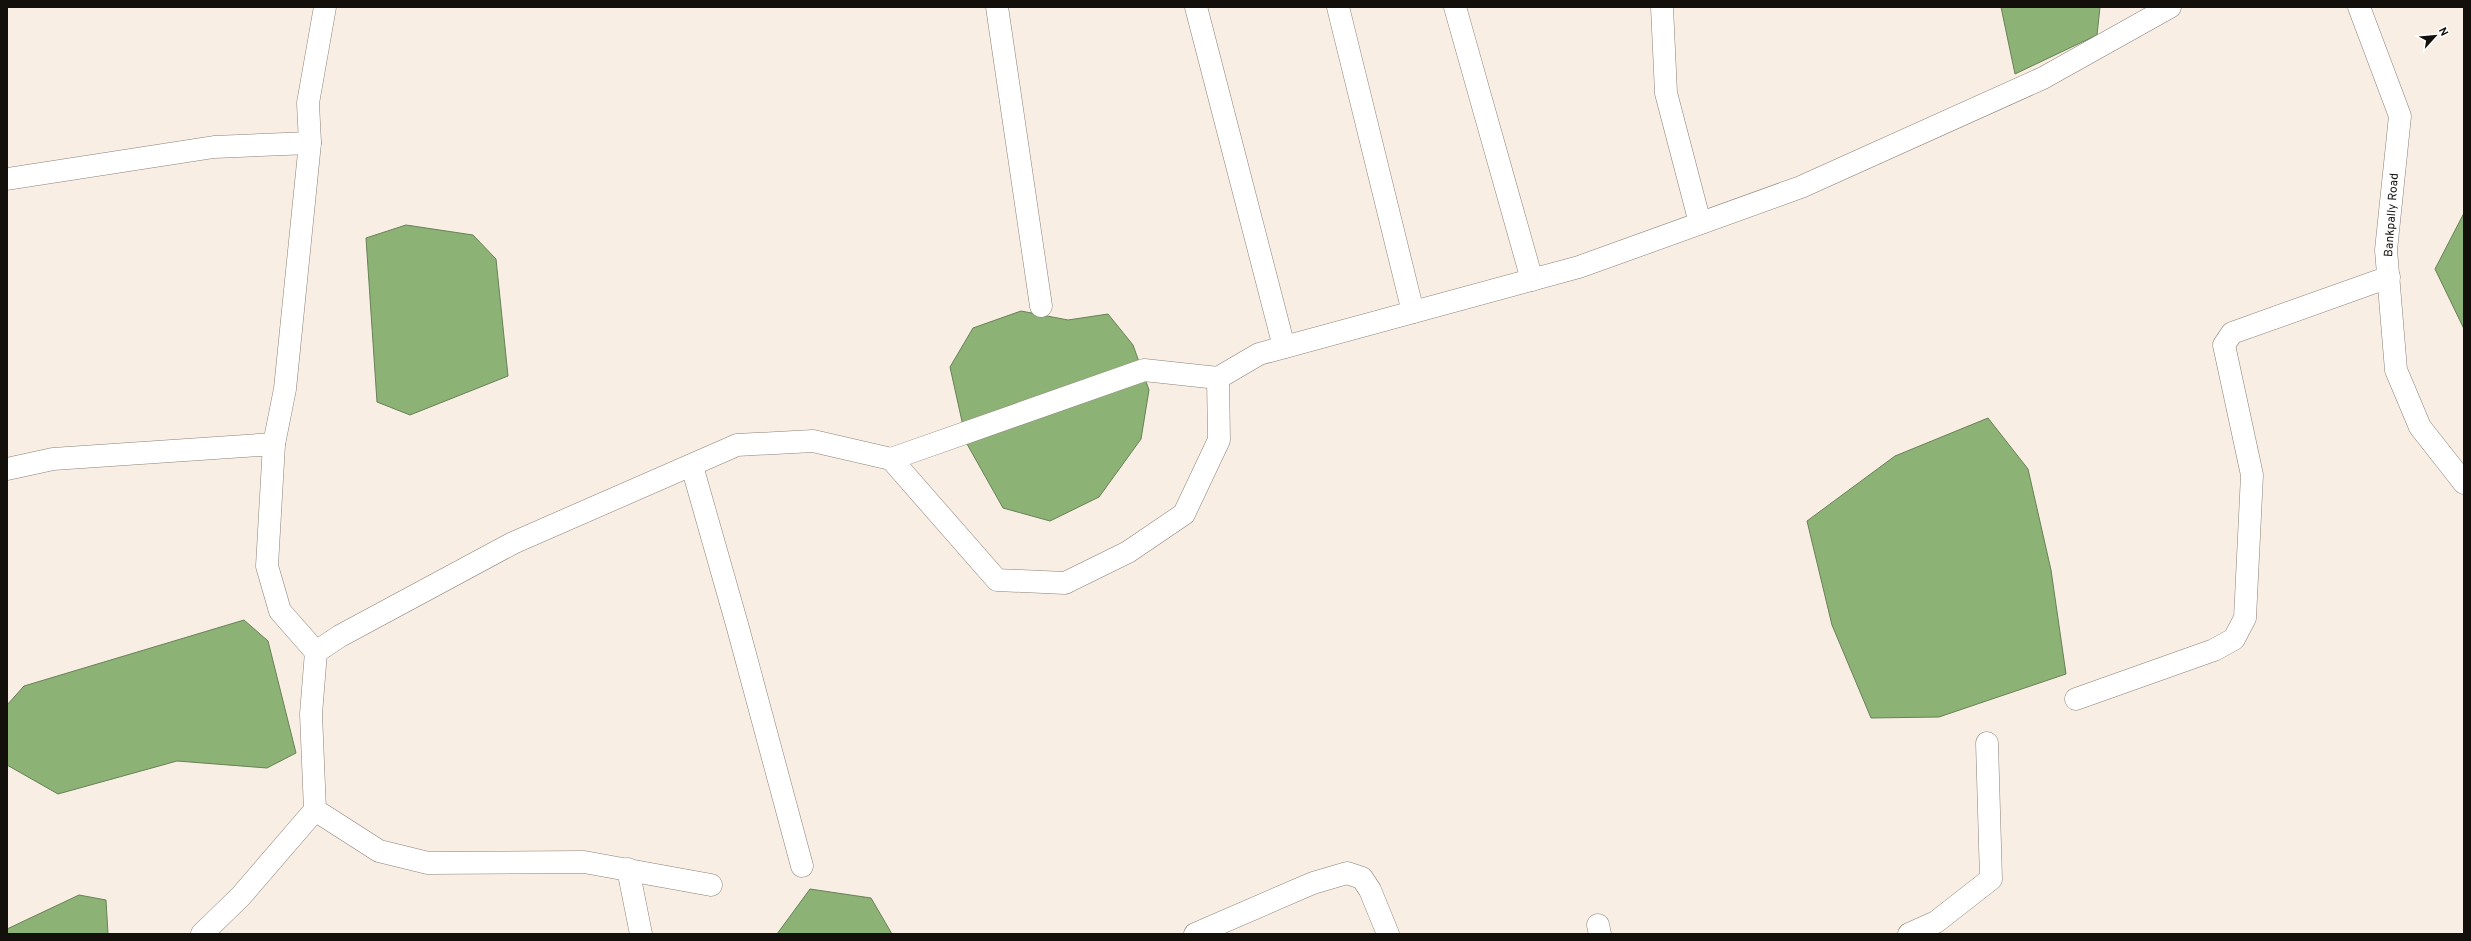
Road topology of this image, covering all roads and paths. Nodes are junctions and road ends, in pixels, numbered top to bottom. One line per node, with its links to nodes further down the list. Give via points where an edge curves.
1 (325, 7): 9 (street, via 308,103)
2 (997, 7): 14 (street)
3 (1196, 7): 16 (street)
4 (1338, 7): 15 (street)
5 (1456, 7): 13 (street)
6 (1662, 7): 11 (street, via 1666,93)
7 (2170, 7): 11 (street, via 2043,78 1801,187)
8 (2359, 7): 12 (street, Bankpally Road, via 2400,116 2386,250)
9 (310, 143): 10 (street, via 214,148); 18 (street, via 285,389)
10 (7, 179)
11 (1700, 223): 13 (street, via 1579,267)
12 (2389, 277): 22 (street, Bankpally Road, via 2396,370 2420,427); 24 (street, via 2232,333 2227,339 2224,345 2252,474 2245,618 2234,639 2214,650)
13 (1532, 280): 15 (street)
14 (1041, 306)
15 (1414, 312): 16 (street)
16 (1284, 347): 17 (street, via 1259,354)
17 (1218, 378): 19 (street, via 1144,370); 19 (street, via 1219,440 1184,514 1128,552 1065,583 997,580)
18 (274, 444): 21 (street, via 53,459); 23 (street, via 268,513 267,566 280,611)
19 (891, 459): 20 (street, via 813,441 737,445)
20 (692, 466): 23 (street, via 513,542 340,636); 27 (street)
21 (7, 469)
22 (2464, 483)
23 (316, 652): 26 (street, via 311,714)
24 (2076, 699)
25 (1987, 744): 34 (street, via 1991,879 1936,922)
26 (314, 810): 28 (street, via 379,851 428,863 584,862); 30 (street, via 241,896)
27 (802, 866)
28 (628, 869): 29 (street); 31 (street)
29 (712, 885)
30 (202, 934)
31 (641, 934)
32 (1195, 934): 33 (street, via 1313,884 1347,873 1362,878 1370,890)
33 (1388, 934)
34 (1909, 934)

